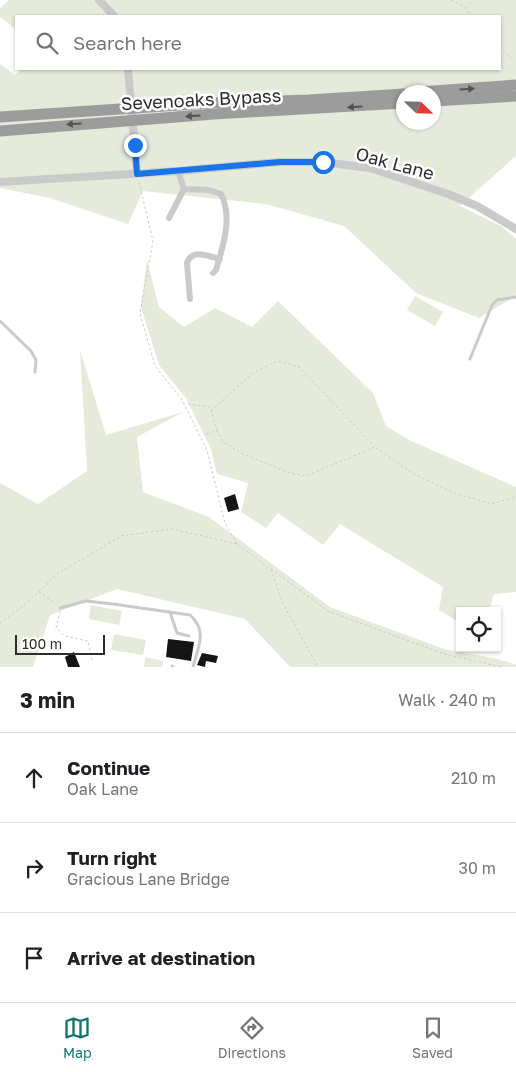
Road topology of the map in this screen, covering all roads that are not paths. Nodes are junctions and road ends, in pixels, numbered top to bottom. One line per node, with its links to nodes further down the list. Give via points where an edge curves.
1 (98, 0): 2 (street)
2 (113, 15)
3 (129, 71): 13 (street)
4 (516, 85): 5 (highway, one-way to 4)
5 (441, 90)
6 (396, 95): 10 (highway, Sevenoaks Bypass)
7 (516, 96): 8 (highway)
8 (441, 101)
9 (396, 104): 11 (highway, Sevenoaks Bypass, one-way to 11, via 214,114)
10 (0, 117)
11 (0, 131)
12 (178, 171): 13 (street, Oak Lane); 15 (street); 17 (street, Oak Lane, via 280,162 323,162 370,168 477,206)
13 (137, 174): 14 (street, Oak Lane)
14 (0, 182)
15 (184, 189): 16 (street); 18 (street, via 209,190 221,194 226,203 225,239)
16 (169, 218)
17 (516, 229)
18 (220, 259): 19 (street); 21 (street, via 200,254 188,259)
19 (213, 273)
20 (516, 297): 23 (lane, via 497,300 492,305)
21 (190, 299)
22 (0, 321): 24 (lane, via 30,351 36,360)
23 (470, 359)
24 (35, 372)
25 (60, 608): 26 (lane, via 86,602)
26 (170, 611): 27 (lane, via 177,633); 28 (lane, via 190,615 198,622 200,640)
27 (189, 636)
28 (193, 667)

